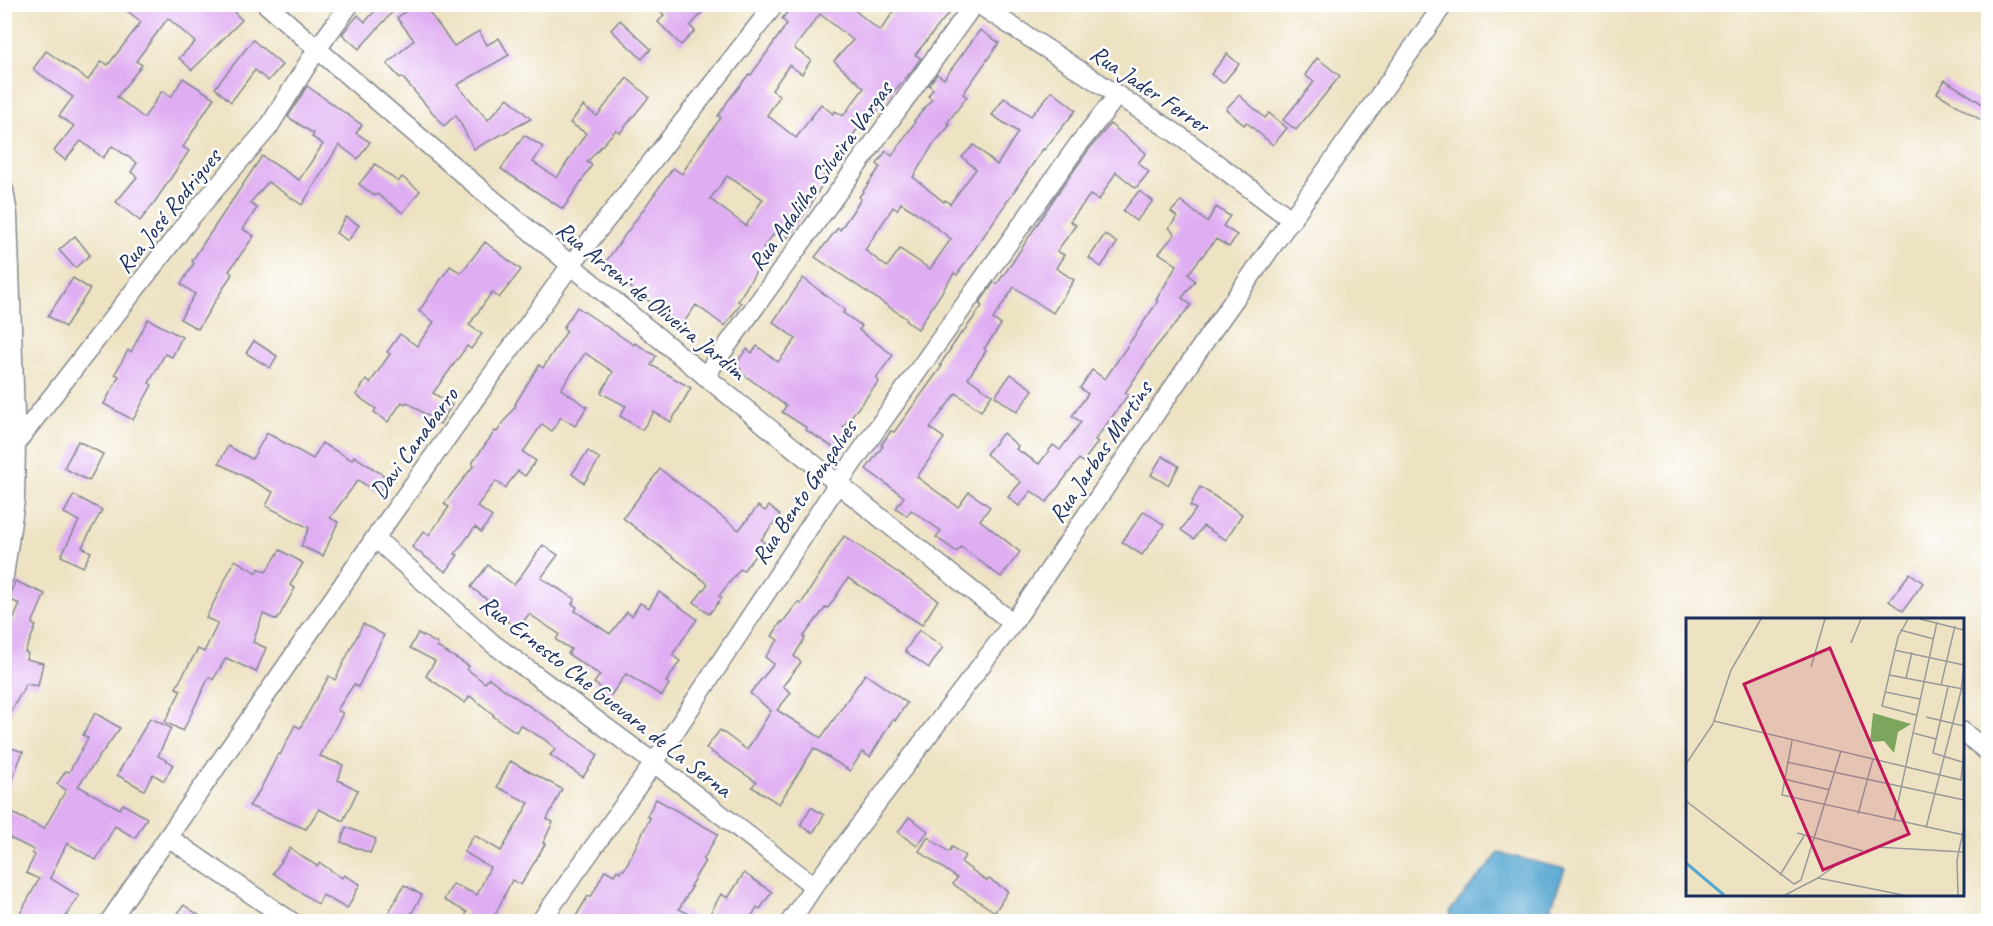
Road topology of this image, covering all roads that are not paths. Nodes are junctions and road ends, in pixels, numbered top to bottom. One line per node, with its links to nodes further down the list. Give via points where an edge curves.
1 (266, 4): 6 (street, Rua Arseni de Oliveira Jardim)
2 (350, 4): 6 (street, Rua José Rodrigues)
3 (775, 4): 10 (street, Davi Canabarro)
4 (976, 4): 7 (street, Rua Jader Ferrer); 11 (street, Rua Adalilho Silveira Vargas)
5 (1444, 4): 9 (street, Rua Jarbas Martins)
6 (317, 49): 10 (street, Rua Arseni de Oliveira Jardim); 12 (street, Rua José Rodrigues, via 268,128 185,224)
7 (1117, 96): 9 (street, Rua Jader Ferrer, via 1177,134); 13 (street, Rua Bento Gonçalves)
8 (4, 190): 12 (street)
9 (1292, 220): 16 (street, Rua Jarbas Martins)
10 (570, 266): 11 (street, Rua Arseni de Oliveira Jardim); 14 (street, Davi Canabarro)
11 (705, 376): 13 (street, Rua Arseni de Oliveira Jardim)
12 (16, 443): 15 (street, via 15,501)
13 (837, 485): 16 (street, Rua Arseni de Oliveira Jardim); 19 (street, Rua Bento Gonçalves)
14 (375, 538): 19 (street, Rua Ernesto Che Guevara de La Serna, via 492,643); 20 (street, Davi Canabarro)
15 (4, 576)
16 (1013, 623): 21 (street, Rua Jarbas Martins)
17 (1963, 732): 18 (street)
18 (1989, 752)
19 (654, 763): 21 (street, Rua Ernesto Che Guevara de La Serna); 24 (street, Rua Bento Gonçalves)
20 (168, 837): 22 (street, Davi Canabarro); 23 (street)
21 (814, 886): 25 (street, Rua Jarbas Martins)
22 (109, 921)
23 (292, 921)
24 (540, 921)
25 (790, 921)

